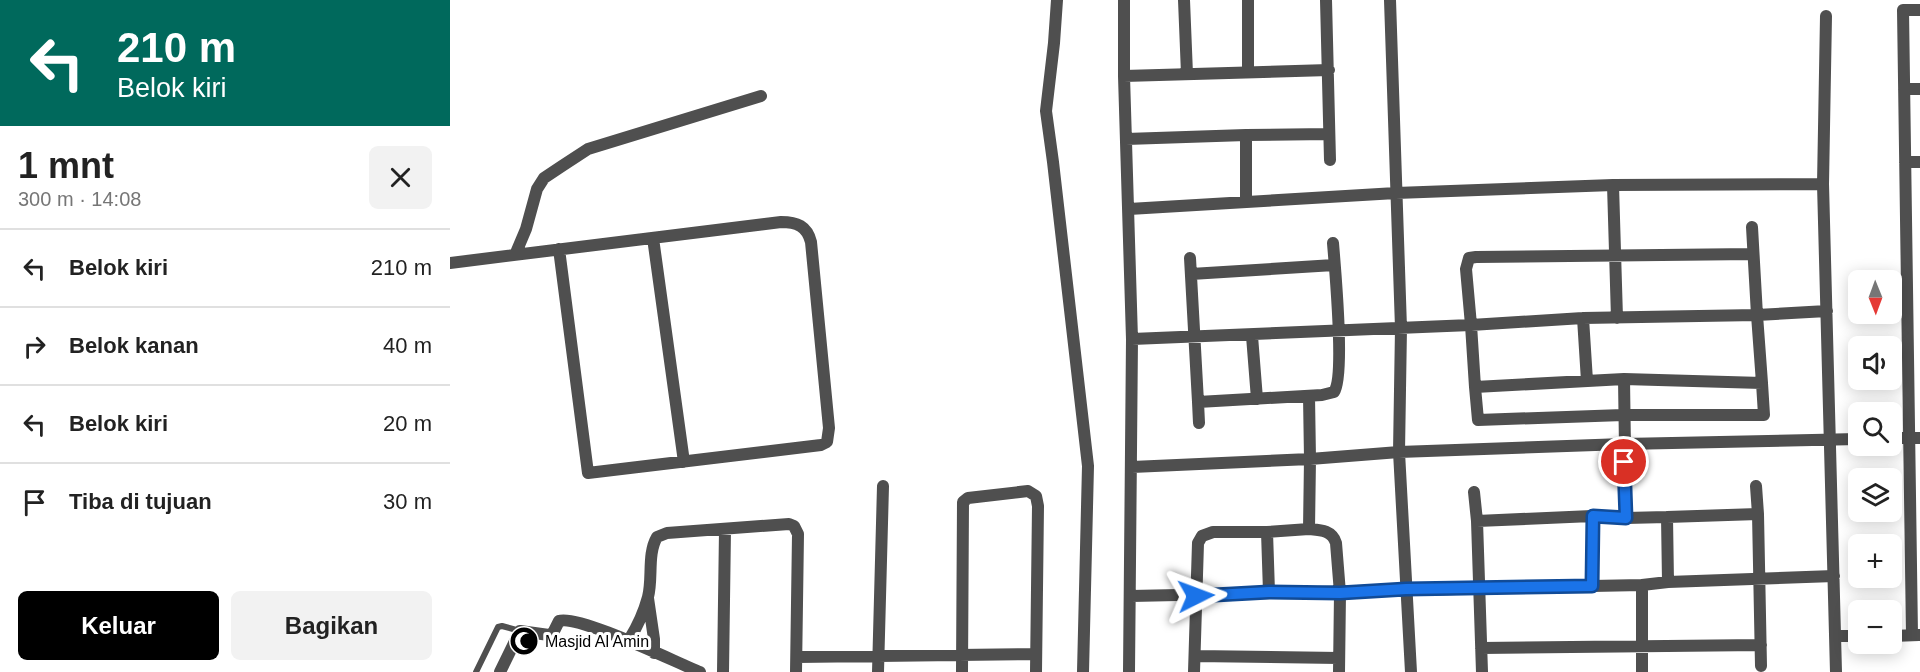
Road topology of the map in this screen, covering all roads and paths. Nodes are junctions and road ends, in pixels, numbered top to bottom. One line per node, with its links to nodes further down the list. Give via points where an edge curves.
1 (1057, 0): 119 (street, via 1047,125 1088,466)
2 (1124, 0): 12 (street)
3 (1184, 0): 11 (street)
4 (1248, 0): 10 (street)
5 (1326, 0): 9 (street)
6 (1390, 0): 24 (street)
7 (1920, 10): 13 (street, via 1903,10)
8 (1826, 16): 22 (street)
9 (1329, 70): 10 (street); 16 (street)
10 (1248, 71): 11 (street)
11 (1188, 74): 12 (street)
12 (1124, 76): 18 (street)
13 (1904, 89): 14 (street); 20 (street)
14 (1920, 89)
15 (761, 96): 34 (street, via 588,149 562,165 544,178 537,189)
16 (1329, 134): 17 (street); 19 (street)
17 (1246, 135): 18 (street); 25 (street)
18 (1126, 139): 26 (street)
19 (1330, 160)
20 (1905, 162): 21 (street); 28 (street)
21 (1920, 162)
22 (1823, 184): 23 (street); 42 (street)
23 (1613, 185): 24 (street); 35 (street)
24 (1396, 193): 25 (street); 47 (street)
25 (1246, 202): 26 (street)
26 (1129, 209): 51 (street)
27 (1752, 227): 33 (street)
28 (1906, 227): 29 (street); 40 (street)
29 (1920, 227)
30 (653, 238): 32 (street); 68 (street); 68 (street, via 782,222 801,225 811,242 829,428 827,442)
31 (1333, 243): 38 (street)
32 (559, 249): 34 (street); 68 (street, via 588,473)
33 (1753, 254): 35 (street); 43 (street)
34 (515, 255): 37 (street)
35 (1615, 255): 45 (street); 46 (street, via 1469,258 1466,269)
36 (1190, 258): 39 (street)
37 (450, 262)
38 (1334, 265): 39 (street); 48 (street)
39 (1191, 274): 50 (street)
40 (1907, 296): 41 (street); 52 (street)
41 (1920, 296)
42 (1827, 311): 43 (street); 63 (street)
43 (1757, 315): 45 (street); 55 (street)
44 (1583, 318): 45 (street); 46 (street); 54 (street)
45 (1617, 318)
46 (1471, 325): 47 (street); 56 (street)
47 (1401, 328): 48 (street); 66 (street)
48 (1338, 332): 49 (street); 57 (street, via 1338,386 1331,393)
49 (1252, 336): 50 (street); 58 (street)
50 (1194, 337): 51 (street); 59 (street)
51 (1132, 339): 69 (street)
52 (1914, 361): 62 (street)
53 (1624, 379): 54 (street); 55 (street); 60 (street)
54 (1587, 381): 56 (street)
55 (1762, 383): 60 (street, via 1764,415)
56 (1475, 387): 60 (street, via 1479,425)
57 (1309, 396): 58 (street); 67 (street)
58 (1257, 399): 59 (street)
59 (1198, 402): 61 (street)
60 (1623, 415): 65 (street)
61 (1199, 423)
62 (1915, 438): 73 (street)
63 (1830, 439): 64 (street); 65 (street); 83 (street)
64 (1848, 439)
65 (1624, 444): 66 (street); 77 (street)
66 (1399, 452): 67 (street); 89 (street)
67 (1310, 459): 69 (street); 79 (street)
68 (684, 462)
69 (1132, 467): 93 (street)
70 (883, 486): 105 (street)
71 (1756, 486): 74 (street)
72 (1474, 492): 78 (street)
73 (1915, 505): 82 (street)
74 (1758, 514): 76 (street); 84 (street)
75 (1593, 516): 77 (street); 78 (street); 87 (street)
76 (1666, 517): 77 (street); 85 (street)
77 (1626, 518)
78 (1477, 521): 88 (street)
79 (1309, 529): 81 (street); 91 (street, via 1323,530 1335,538)
80 (725, 530): 92 (street, via 657,537); 108 (street, via 784,523 796,529); 114 (street)
81 (1267, 532): 90 (street); 94 (street, via 1213,532 1202,536 1198,543)
82 (1916, 570): 96 (street)
83 (1834, 576): 84 (street); 97 (street)
84 (1760, 579): 85 (street); 100 (street)
85 (1668, 582): 86 (street)
86 (1642, 585): 87 (street); 101 (street)
87 (1592, 586): 88 (street)
88 (1480, 588): 89 (street); 102 (street)
89 (1406, 589): 91 (street); 123 (street)
90 (1269, 592): 91 (street); 94 (street)
91 (1340, 593): 109 (street)
92 (648, 596): 99 (street); 103 (street)
93 (1131, 596): 94 (street); 120 (street)
94 (1196, 596): 107 (street)
95 (520, 631): 99 (street, via 549,635 560,620 570,620); 111 (lane, via 498,627); 112 (street)
96 (1916, 635)
97 (1835, 636): 98 (street); 126 (street)
98 (1848, 636)
99 (629, 640): 103 (street)
100 (1761, 645): 101 (street); 110 (street)
101 (1641, 647): 102 (street); 125 (street)
102 (1481, 648): 124 (street)
103 (654, 653): 113 (street)
104 (1035, 654): 106 (street); 106 (street, via 1038,506 1036,496 1028,491 968,498 963,502); 118 (street)
105 (879, 655): 106 (street); 108 (street); 116 (street)
106 (962, 656): 117 (street)
107 (1195, 656): 109 (street); 121 (street)
108 (797, 657): 115 (street)
109 (1339, 658): 122 (street)
110 (1761, 666)
111 (476, 672)
112 (500, 672)
113 (700, 672)
114 (723, 672)
115 (796, 672)
116 (878, 672)
117 (962, 672)
118 (1036, 672)
119 (1083, 672)
120 (1129, 672)
121 (1194, 672)
122 (1339, 672)
123 (1411, 672)
124 (1482, 672)
125 (1642, 672)
126 (1836, 672)

